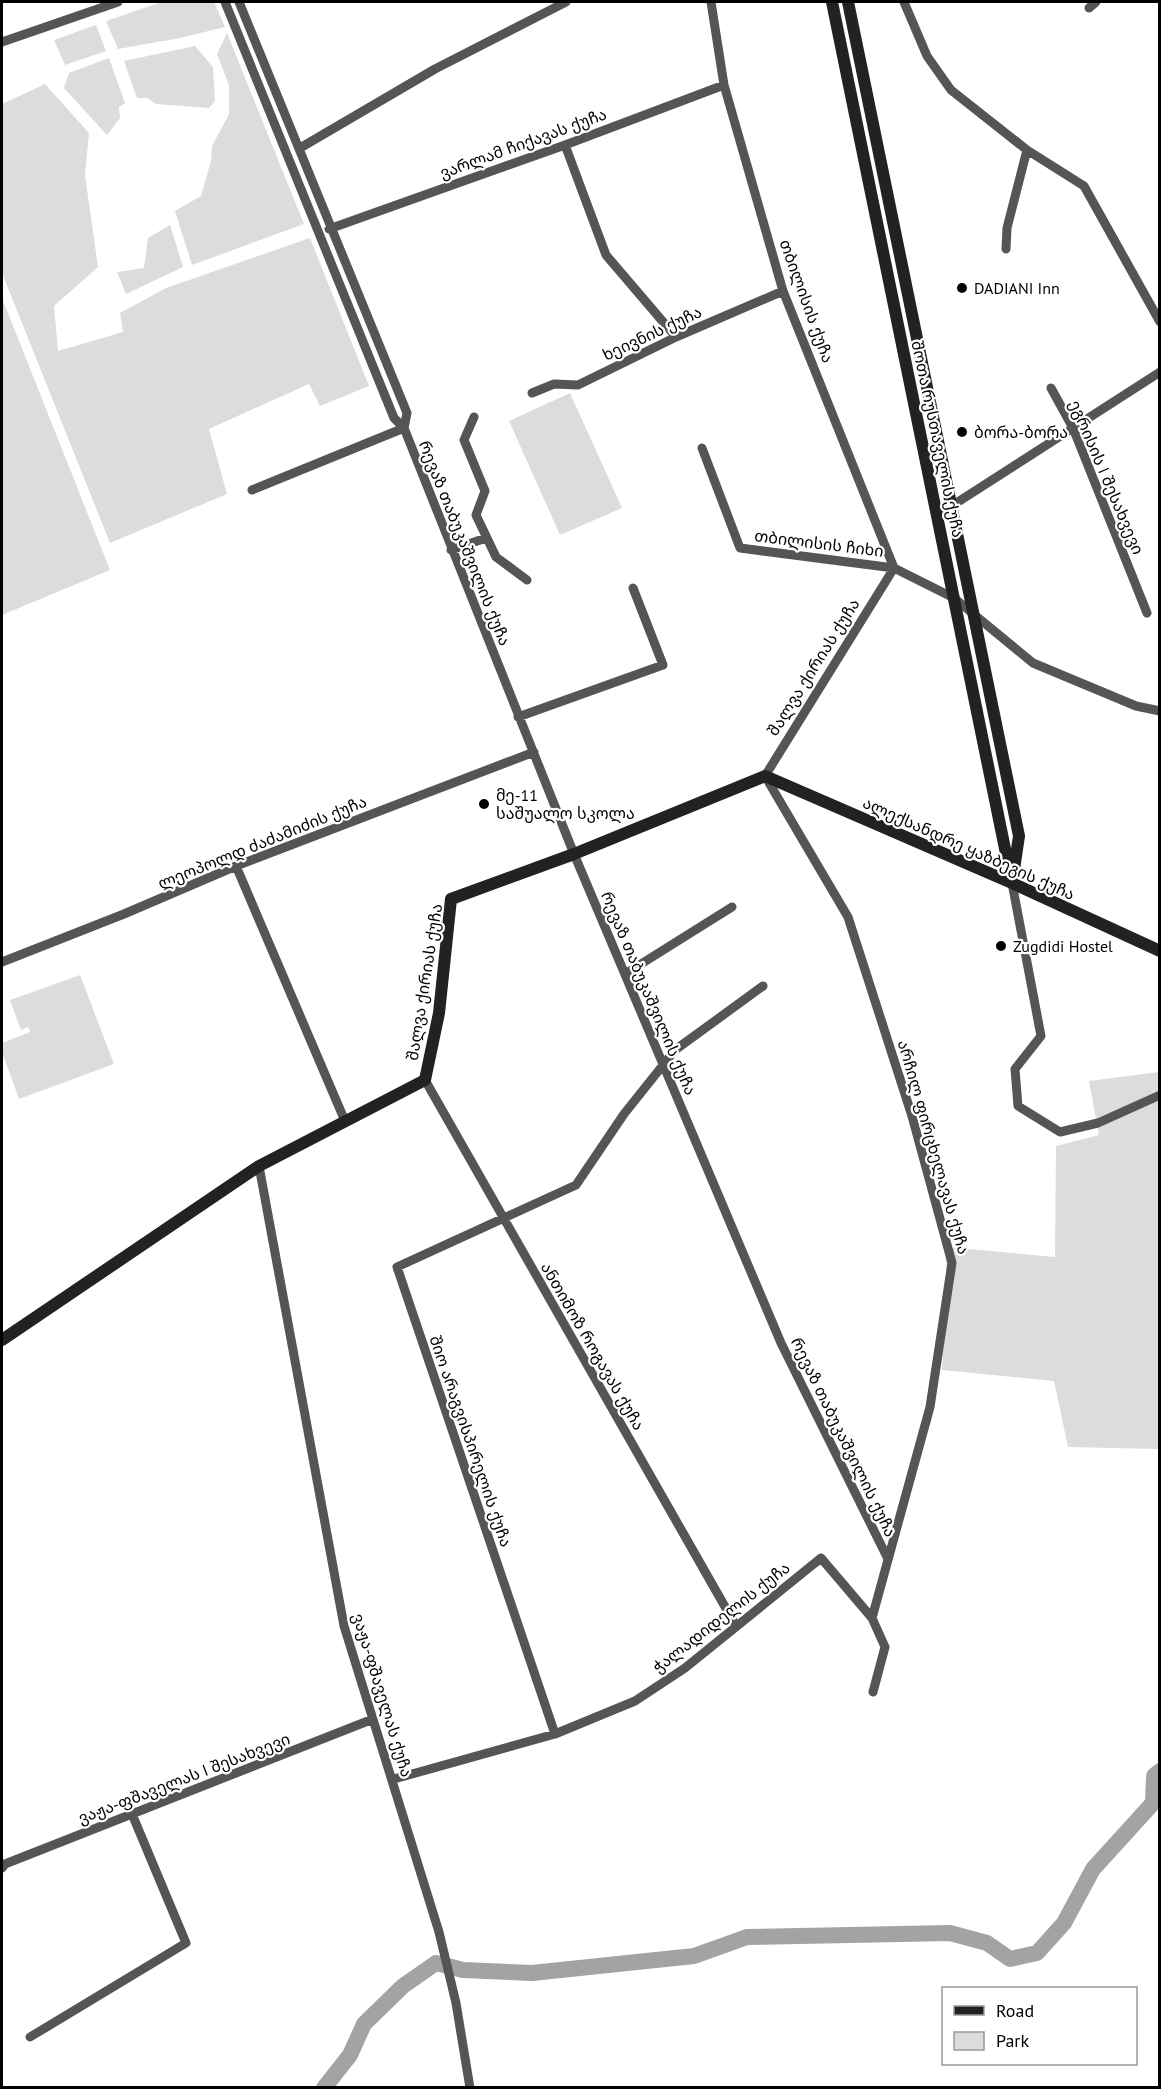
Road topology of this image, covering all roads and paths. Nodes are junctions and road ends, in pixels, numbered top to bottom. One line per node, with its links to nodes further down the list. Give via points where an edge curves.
1 (118, 2): 9 (street)
2 (225, 2): 15 (street, რევაზ თაბუკაშვილის ქუჩა)
3 (239, 2): 12 (street, რევაზ თაბუკაშვილის ქუჩა)
4 (566, 2): 12 (street, via 435,69)
5 (711, 2): 10 (street, თბილისის ქუჩა)
6 (832, 2): 29 (street, შოთა რუსთაველის ქუჩა)
7 (848, 2): 28 (street, შოთა რუსთაველის ქუჩა)
8 (904, 2): 13 (street, via 927,56 951,90)
9 (2, 42)
10 (724, 85): 11 (street, ვარლამ ჩიქავას ქუჩა); 17 (street, თბილისის ქუჩა)
11 (565, 145): 14 (street, ვარლამ ჩიქავას ქუჩა); 19 (street, via 606,255)
12 (300, 148): 14 (street, რევაზ თაბუკაშვილის ქუჩა)
13 (1027, 150): 16 (street, via 1007,228); 18 (street, via 1084,186)
14 (332, 228): 15 (street, ვარლამ ჩიქავას ქუჩა); 24 (street, რევაზ თაბუკაშვილის ქუჩა, via 407,413)
15 (319, 233): 24 (street, რევაზ თაბუკაშვილის ქუჩა, via 394,418)
16 (1006, 249)
17 (783, 291): 19 (street, ხეივნის ქუჩა); 32 (street, თბილისის ქუჩა)
18 (1160, 322)
19 (676, 337): 22 (street, ხეივნის ქუჩა, via 578,385 554,384)
20 (1160, 372): 25 (street)
21 (1051, 388): 25 (street, ეგრისის I შესახვევი)
22 (532, 393)
23 (474, 417): 30 (street, via 464,440 485,491 477,515)
24 (404, 428): 27 (street); 31 (street, რევაზ თაბუკაშვილის ქუჩა)
25 (1074, 428): 28 (street); 36 (street, ეგრისის I შესახვევი)
26 (702, 448): 32 (street, თბილისის ჩიხი, via 740,548)
27 (252, 490)
28 (952, 507): 29 (street); 37 (street, შოთა რუსთაველის ქუჩა)
29 (936, 516): 35 (street, შოთა რუსთაველის ქუჩა)
30 (486, 538): 31 (street); 33 (street, via 496,557)
31 (451, 550): 39 (street, რევაზ თაბუკაშვილის ქუჩა)
32 (894, 567): 35 (street); 41 (street, შალვა ქირიას ქუჩა)
33 (527, 580)
34 (633, 588): 39 (street, via 663,665)
35 (954, 598): 37 (street); 44 (street, შოთა რუსთაველის ქუჩა)
36 (1147, 612)
37 (972, 614): 38 (street, via 1033,663 1136,706); 44 (street, შოთა რუსთაველის ქუჩა, via 1019,836)
38 (1160, 711)
39 (519, 717): 40 (street, რევაზ თაბუკაშვილის ქუჩა)
40 (534, 752): 42 (street, რევაზ თაბუკაშვილის ქუჩა); 43 (street, ლეოპოლდ ძაძამიძის ქუჩა)
41 (765, 776): 42 (street, შალვა ქირიას ქუჩა); 44 (street, ალექსანდრე ყაზბეგის ქუჩა); 57 (street, არჩილ ფირცხელავას ქუჩა, via 848,917 912,1116 952,1263 930,1407)
42 (574, 854): 48 (street, რევაზ თაბუკაშვილის ქუჩა); 51 (street, შალვა ქირიას ქუჩა, via 451,899 439,1013)
43 (236, 866): 47 (street, ლეოპოლდ ძაძამიძის ქუჩა); 53 (street)
44 (1012, 883): 46 (street, ალექსანდრე ყაზბეგის ქუჩა); 52 (street, შოთა რუსთაველის ქუჩა, via 1041,1036 1015,1069 1018,1106 1059,1132 1098,1123)
45 (732, 907): 48 (street)
46 (1160, 951)
47 (2, 962)
48 (625, 974): 50 (street, რევაზ თაბუკაშვილის ქუჩა)
49 (763, 986): 50 (street, via 675,1050)
50 (663, 1064): 55 (street, via 576,1185); 57 (street, რევაზ თაბუკაშვილის ქუჩა, via 781,1343)
51 (425, 1080): 53 (street, შალვა ქირიას ქუჩა); 55 (street, ანთიმოზ როგავას ქუჩა)
52 (1160, 1095)
53 (345, 1121): 54 (street, შალვა ქირიას ქუჩა)
54 (259, 1166): 56 (street, შალვა ქირიას ქუჩა); 61 (street, ვაჟა-ფშაველას ქუჩა, via 344,1626)
55 (503, 1220): 59 (street, ანთიმოზ როგავას ქუჩა); 62 (street, შიო არაგვისპირელის ქუჩა, via 397,1267)
56 (2, 1340)
57 (888, 1559): 58 (street, არჩილ ფირცხელავას ქუჩა)
58 (872, 1618): 59 (street, ჭალადიდელის ქუჩა, via 821,1558); 60 (street, via 885,1647)
59 (736, 1626): 62 (street, ჭალადიდელის ქუჩა, via 685,1668 635,1701)
60 (873, 1692)
61 (373, 1719): 63 (street, ვაჟა-ფშაველას ქუჩა); 64 (street, ვაჟა-ფშაველას I შესახვევი)
62 (555, 1734): 63 (street, ჭალადიდელის ქუჩა)
63 (394, 1779): 67 (street, ვაჟა-ფშაველას ქუჩა, via 440,1932)
64 (132, 1814): 65 (street, ვაჟა-ფშაველას I შესახვევი); 66 (street, via 186,1943)
65 (3, 1863)
66 (30, 2037)
67 (470, 2088)

